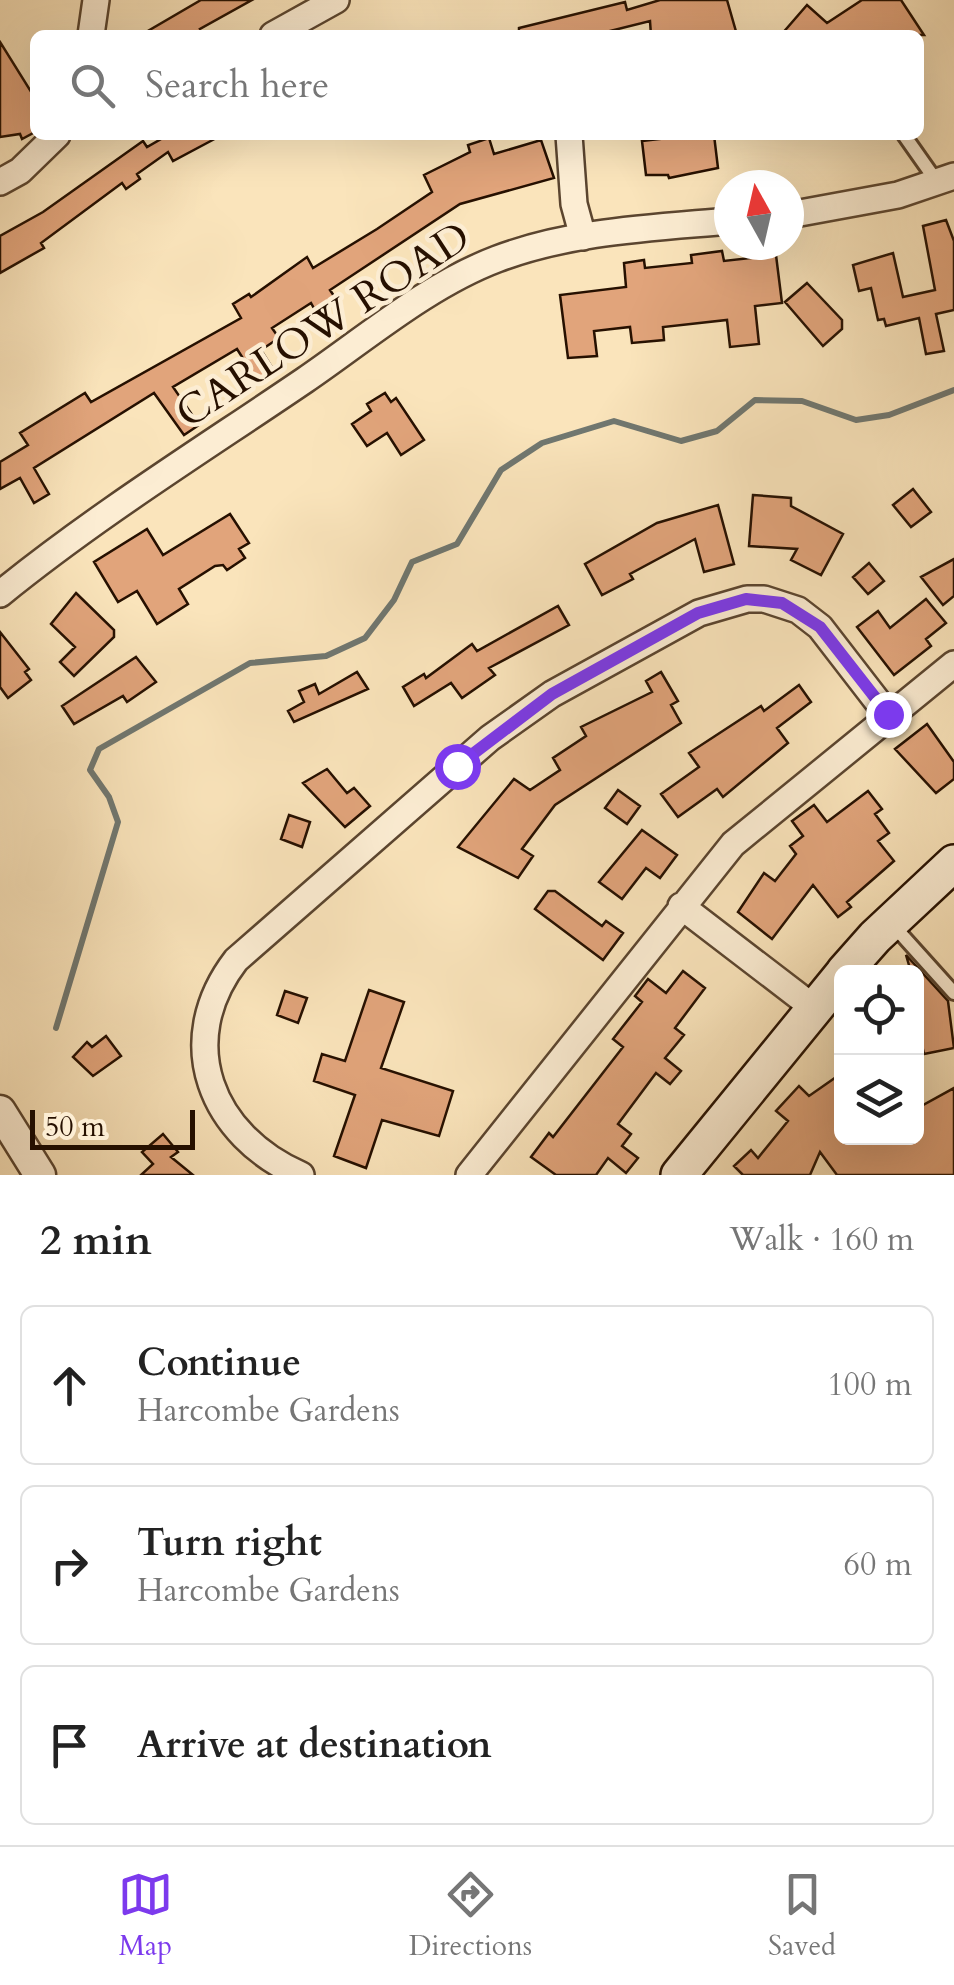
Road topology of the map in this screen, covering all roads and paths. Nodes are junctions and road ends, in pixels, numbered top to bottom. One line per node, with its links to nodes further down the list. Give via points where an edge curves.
1 (96, 0): 3 (street)
2 (336, 0): 4 (street)
3 (93, 30)
4 (281, 30)
5 (52, 140): 9 (street)
6 (569, 140): 12 (street)
7 (909, 140): 8 (lane)
8 (946, 179): 10 (street)
9 (0, 182)
10 (804, 212)
11 (714, 222): 12 (street, CARLOW ROAD)
12 (583, 236): 13 (street, CARLOW ROAD, via 494,260 432,294)
13 (0, 594)
14 (954, 664): 15 (street)
15 (888, 714): 17 (street, via 733,844); 25 (street, via 820,627 782,603 746,599 698,613 552,694 490,738 236,960 211,1000 206,1066 222,1108 262,1156)
16 (954, 864): 18 (main road)
17 (681, 906): 22 (street); 26 (street)
18 (890, 922): 19 (main road); 21 (lane)
19 (851, 965)
20 (834, 985): 22 (main road)
21 (954, 993)
22 (814, 1008): 27 (main road)
23 (0, 1111): 24 (street)
24 (40, 1175)
25 (301, 1175)
26 (469, 1175)
27 (679, 1175)

